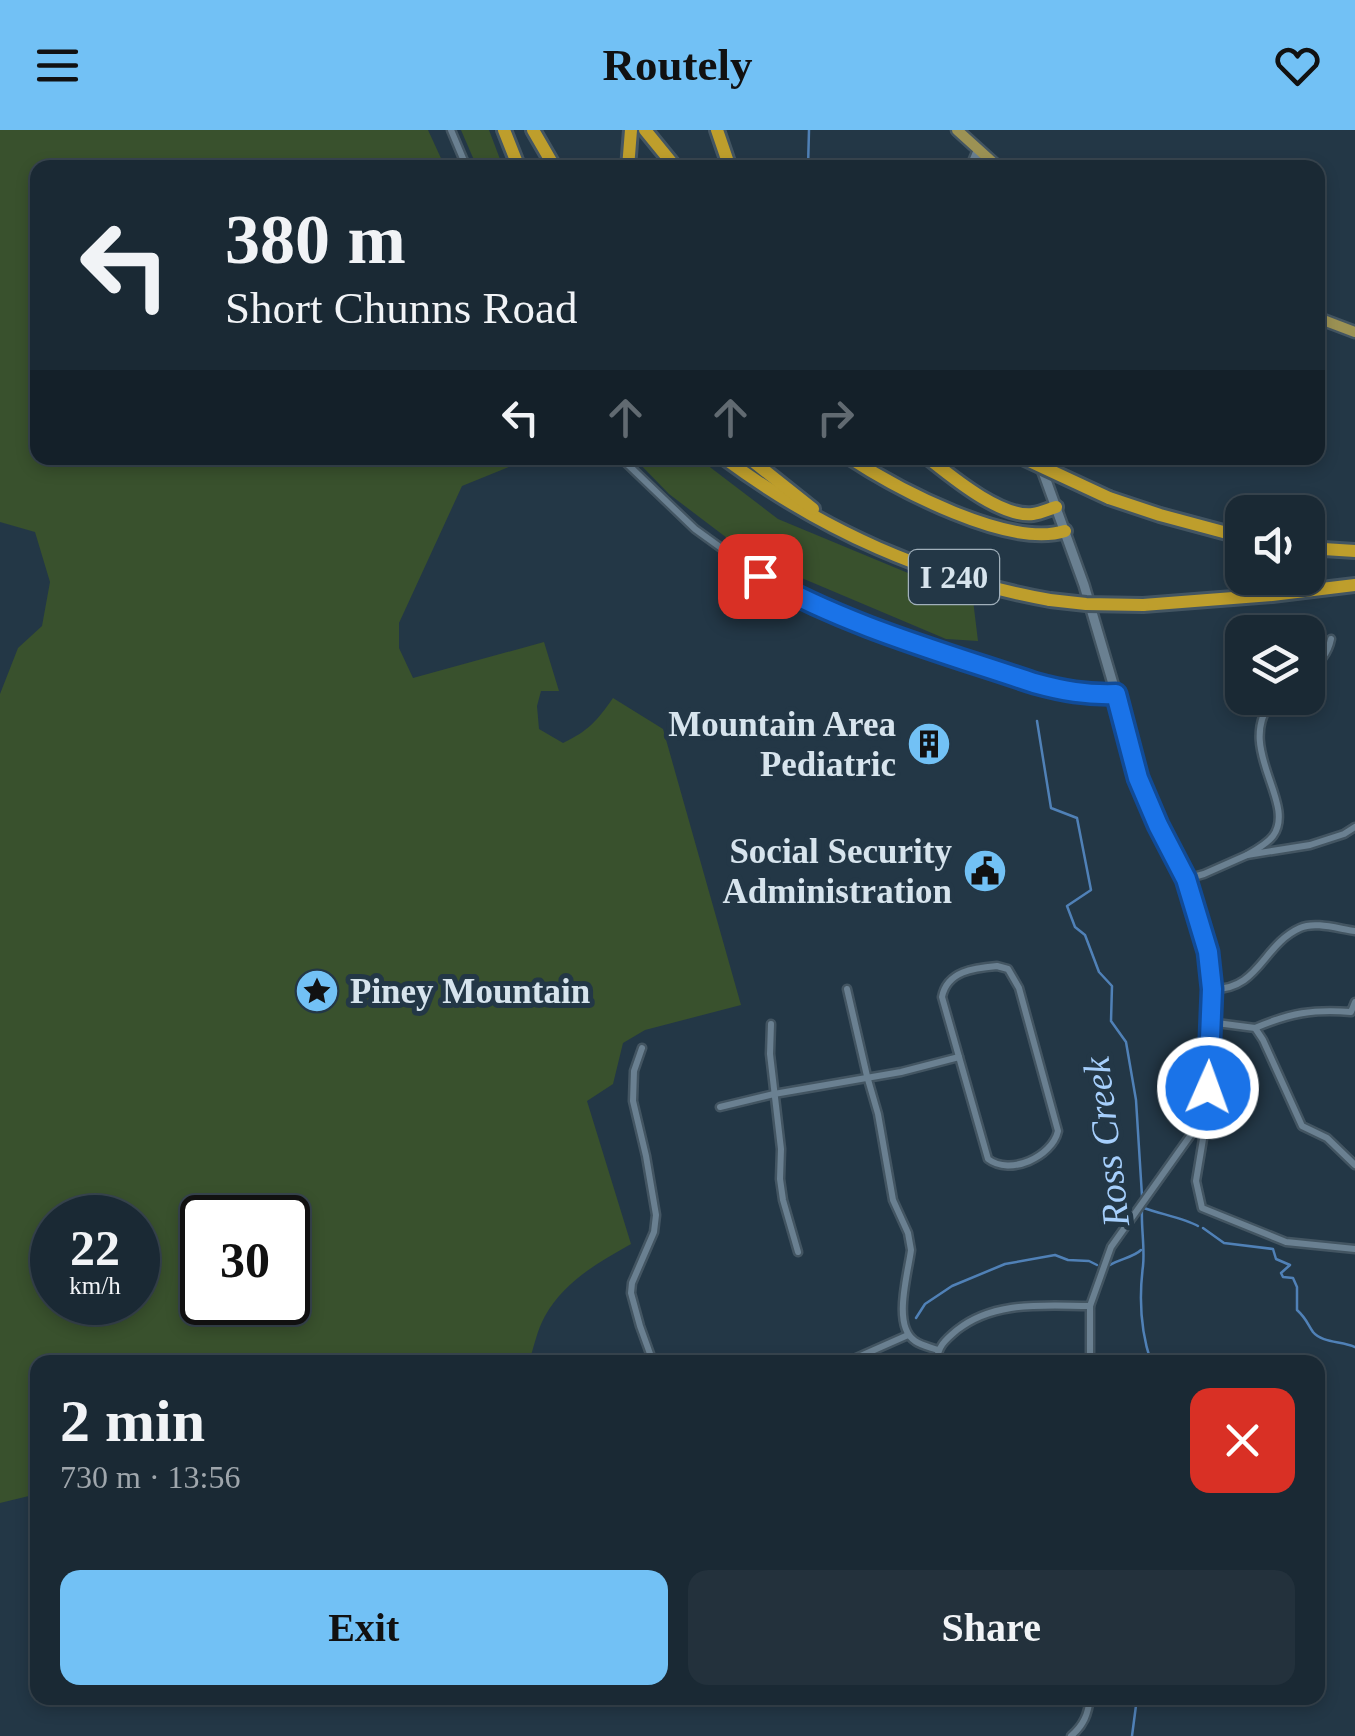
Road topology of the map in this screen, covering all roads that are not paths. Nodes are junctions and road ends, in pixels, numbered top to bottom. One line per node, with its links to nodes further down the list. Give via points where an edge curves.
1 (452, 130): 9 (street)
2 (504, 130): 10 (highway)
3 (534, 130): 11 (highway)
4 (631, 130): 12 (highway)
5 (717, 130): 14 (highway)
6 (956, 130): 8 (main road)
7 (648, 134): 13 (highway)
8 (978, 151): 15 (street); 16 (main road)
9 (464, 160)
10 (516, 160)
11 (551, 160)
12 (629, 160)
13 (669, 160)
14 (727, 160)
15 (974, 160)
16 (989, 160)
17 (1325, 321): 18 (main road)
18 (1355, 332)
19 (628, 465): 35 (street, via 695,529 803,600 1034,683)
20 (734, 465): 29 (highway, I 240)
21 (758, 465): 29 (highway)
22 (862, 465): 27 (highway, via 962,516 1033,533)
23 (938, 465): 26 (highway, via 1011,511 1034,514)
24 (1038, 465): 28 (highway, bridge, via 1110,498)
25 (1041, 465): 26 (street)
26 (1056, 507): 27 (street)
27 (1065, 531): 35 (street)
28 (1225, 533)
29 (863, 541): 32 (highway, I 240, bridge, via 976,584 1086,604 1144,605)
30 (1325, 549): 31 (highway)
31 (1355, 551)
32 (1355, 584)
33 (1331, 639): 34 (street)
34 (1325, 655)
35 (1116, 694): 39 (street, via 1138,778)
36 (1264, 715): 38 (street, via 1258,740 1280,819 1273,836)
37 (1355, 827): 38 (street, via 1310,844)
38 (1247, 855): 39 (street)
39 (1186, 879): 42 (street)
40 (1355, 931): 42 (street, via 1299,928 1244,982)
41 (848, 988): 49 (street)
42 (1212, 989): 44 (street)
43 (1355, 1002): 46 (street, via 1351,1012 1302,1012)
44 (1209, 1022): 46 (street); 52 (street, via 1209,1082)
45 (771, 1024): 50 (street)
46 (1255, 1028): 53 (street, via 1302,1126 1327,1138)
47 (642, 1048): 59 (street, via 633,1101 656,1215 632,1293)
48 (959, 1058): 48 (street, via 988,1159 1009,1166 1056,1142 1019,988 1008,969 981,968 944,985); 49 (street)
49 (866, 1076): 50 (street); 57 (street, via 893,1200 911,1241 902,1314)
50 (774, 1094): 51 (street); 55 (street, via 780,1179)
51 (720, 1107)
52 (1200, 1122): 54 (street, via 1204,1139 1196,1182 1202,1208 1286,1242); 56 (street, via 1111,1247)
53 (1355, 1165)
54 (1355, 1249)
55 (798, 1252)
56 (1090, 1306): 58 (street, via 994,1311 971,1320); 62 (street)
57 (908, 1335): 58 (street); 60 (street)
58 (938, 1350): 61 (street)
59 (650, 1355)
60 (863, 1355)
61 (938, 1355)
62 (1090, 1355)
63 (1088, 1705): 64 (street)
64 (1071, 1736)

